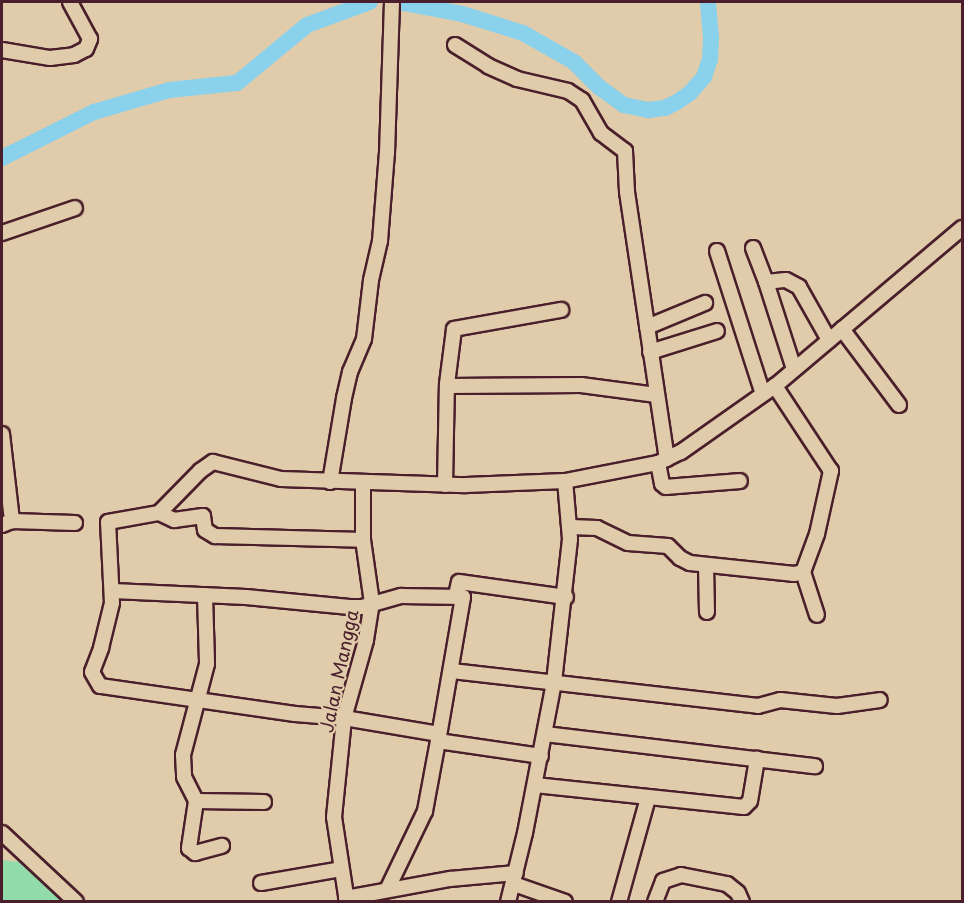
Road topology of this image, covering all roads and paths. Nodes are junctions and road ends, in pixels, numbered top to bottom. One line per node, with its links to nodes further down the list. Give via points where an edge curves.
1 (70, 2): 4 (street, via 90,39 86,50 50,58)
2 (392, 2): 27 (street, via 380,241 364,339 344,398)
3 (455, 45): 13 (street, via 518,79 568,91 582,100 601,133 625,151 627,192)
4 (2, 50)
5 (75, 208): 7 (street)
6 (963, 228): 14 (street)
7 (2, 233)
8 (753, 248): 10 (street)
9 (717, 251): 20 (street)
10 (766, 282): 16 (street, via 786,280 799,287); 18 (street)
11 (705, 303): 13 (street)
12 (561, 310): 19 (street, via 455,328)
13 (647, 327): 17 (street)
14 (843, 329): 16 (street); 22 (street)
15 (717, 331): 17 (street)
16 (829, 340): 18 (street)
17 (650, 352): 21 (street)
18 (794, 369): 20 (street)
19 (448, 386): 21 (street, via 580,385); 29 (street)
20 (769, 390): 24 (street); 36 (street, via 831,471 817,534)
21 (656, 395): 24 (street)
22 (899, 405)
23 (2, 434): 31 (street)
24 (662, 461): 25 (street); 26 (street, via 662,484 666,487)
25 (565, 481): 29 (street); 33 (street)
26 (740, 481)
27 (330, 482): 28 (street); 30 (street, via 281,479 209,463)
28 (363, 483): 29 (street); 34 (street, Jalan Mangga)
29 (445, 485)
30 (159, 513): 34 (street, via 174,520 203,516 205,530 215,536); 37 (street, via 108,522)
31 (7, 523): 32 (street)
32 (75, 523)
33 (570, 527): 35 (street, via 597,528 628,543 668,546 683,560); 40 (street)
34 (363, 540): 41 (street, Jalan Mangga)
35 (706, 565): 36 (street); 42 (street)
36 (803, 572): 43 (street)
37 (112, 591): 38 (street); 46 (street, via 111,611 93,677 100,686)
38 (205, 595): 41 (street, via 350,607); 46 (street, via 207,664)
39 (456, 595): 40 (street, via 459,582); 41 (street, via 401,596); 44 (street, via 463,597)
40 (566, 597): 45 (street)
41 (372, 603): 48 (street, Jalan Mangga)
42 (707, 612)
43 (817, 615)
44 (452, 671): 45 (street); 50 (street)
45 (554, 682): 47 (street, via 758,706 780,700 837,706); 49 (street)
46 (198, 700): 48 (street); 56 (street, via 182,768)
47 (880, 700)
48 (344, 718): 50 (street); 60 (street, Jalan Mangga, via 334,817)
49 (545, 734): 51 (street); 52 (street)
50 (439, 737): 51 (street); 63 (street, via 427,806)
51 (541, 756): 54 (street)
52 (757, 759): 53 (street); 55 (street, via 750,801 744,807)
53 (815, 766)
54 (535, 785): 55 (street); 61 (street)
55 (648, 798): 68 (street)
56 (196, 801): 57 (street); 59 (street, via 189,848 195,853)
57 (264, 802)
58 (2, 833): 65 (street)
59 (222, 846)
60 (341, 869): 62 (street); 64 (street, Jalan Mangga)
61 (515, 879): 63 (street, via 457,878); 66 (street); 67 (street)
62 (261, 883)
63 (387, 890): 64 (street)
64 (346, 900)
65 (76, 902)
66 (508, 902)
67 (565, 902)
68 (619, 902)
69 (655, 902): 70 (street, via 663,881 681,876 727,884)
70 (742, 902)

